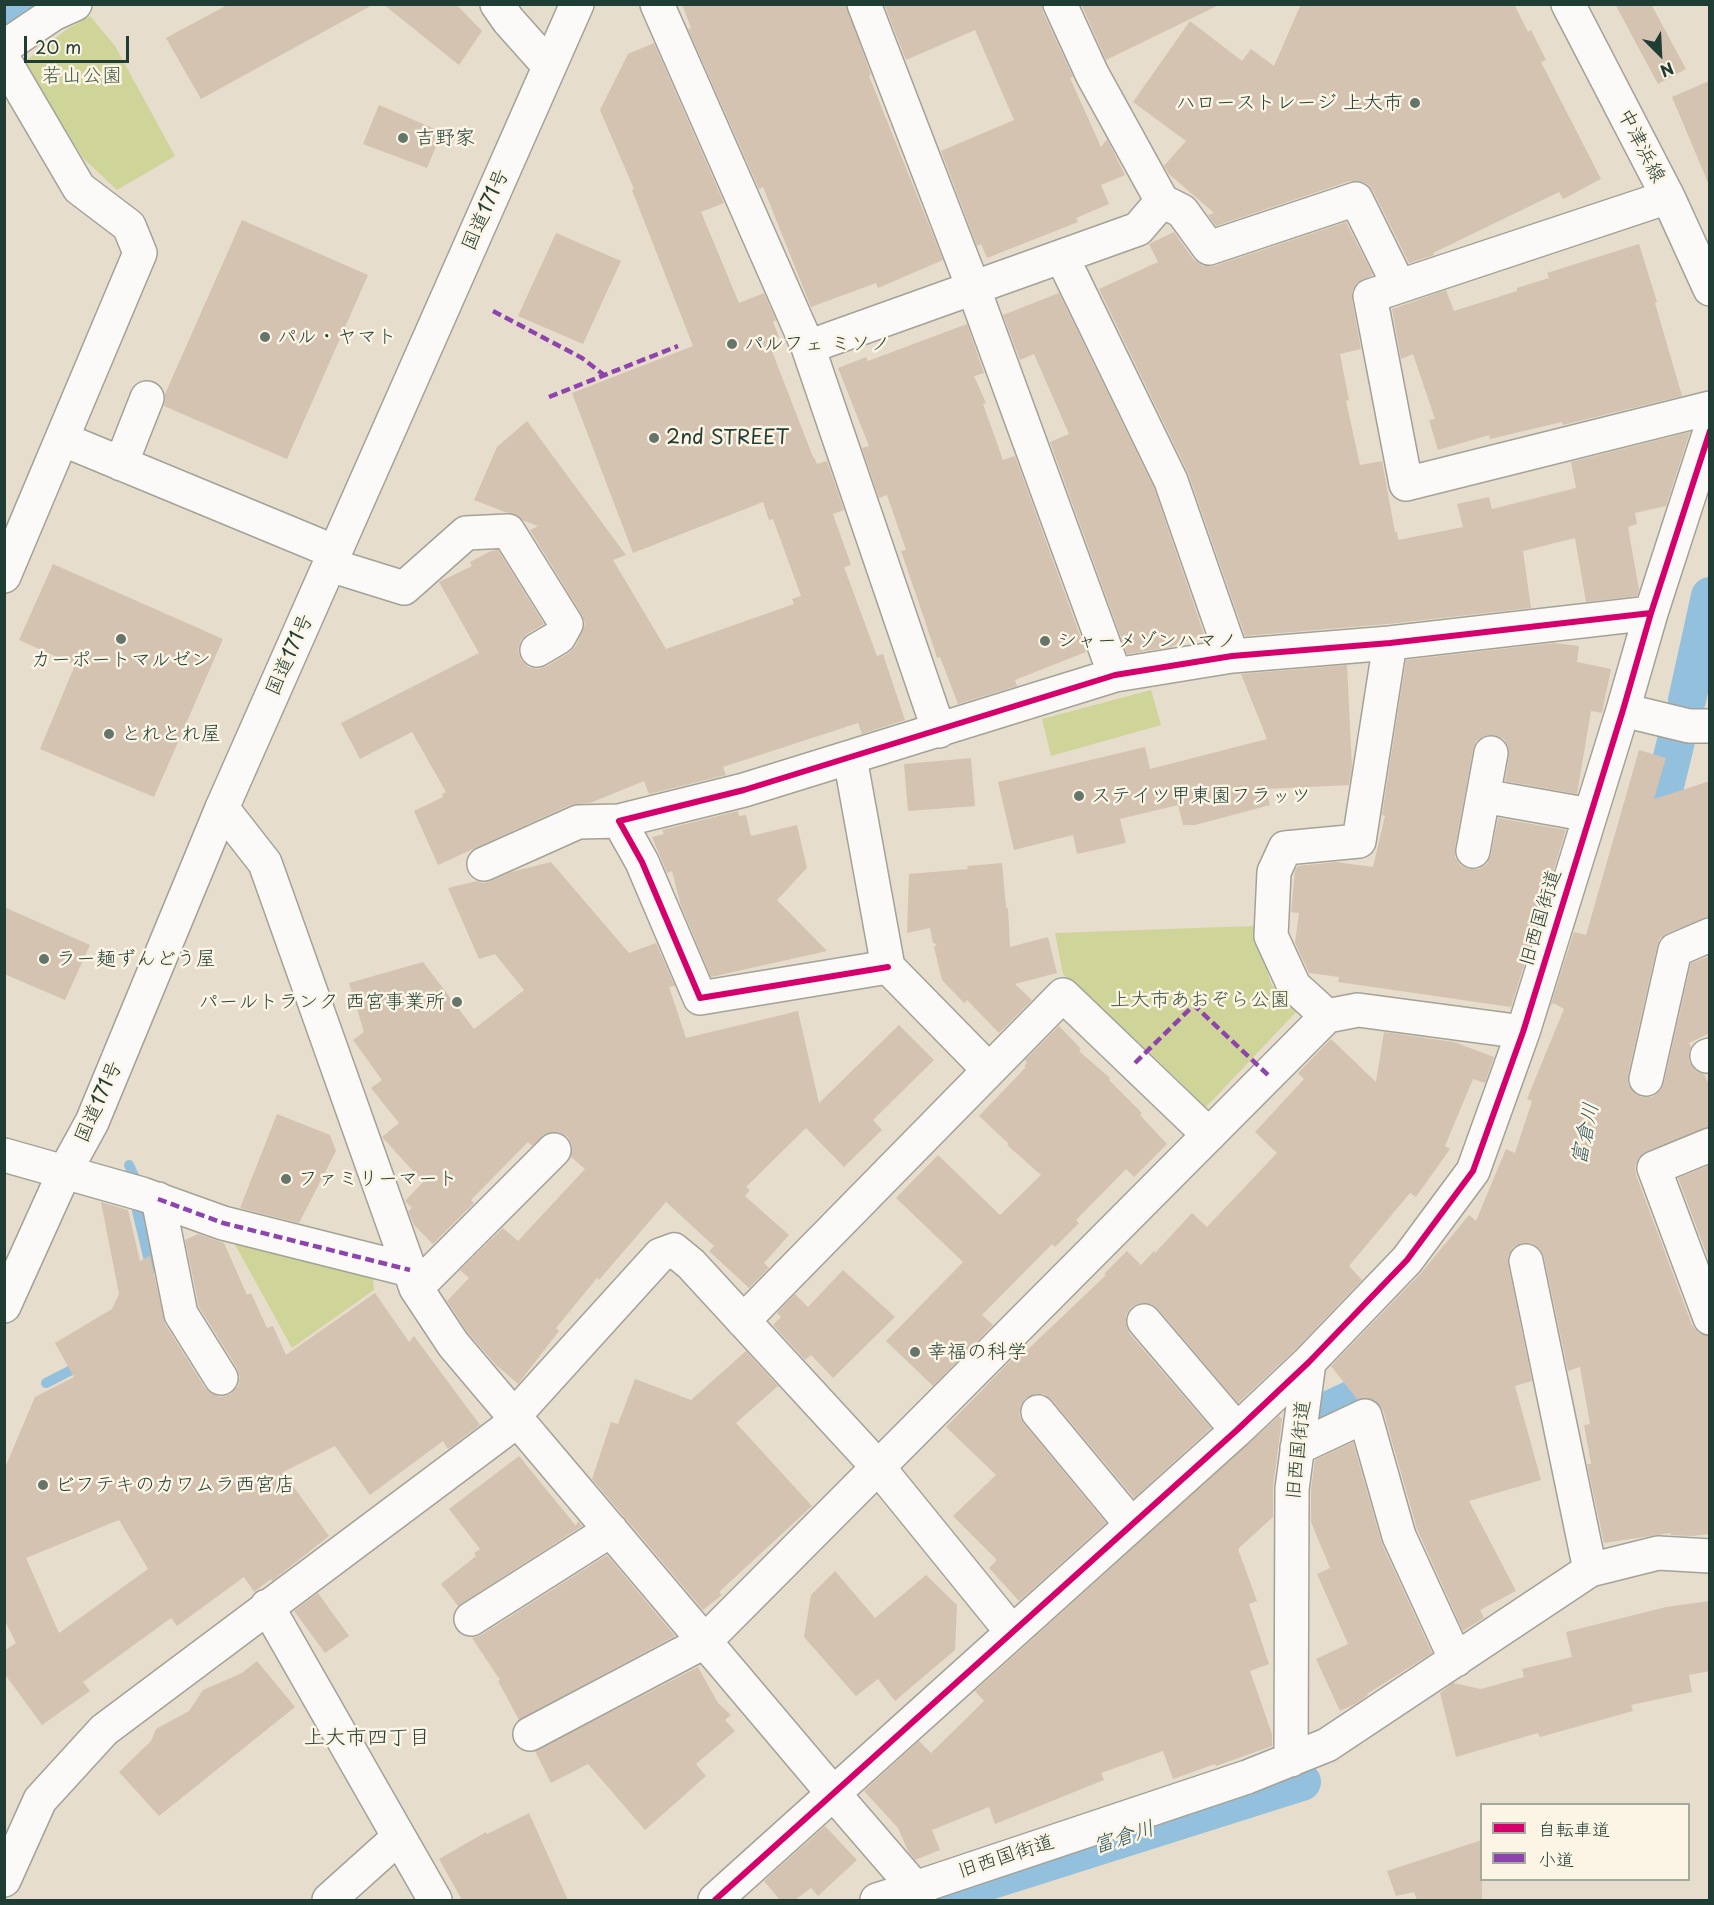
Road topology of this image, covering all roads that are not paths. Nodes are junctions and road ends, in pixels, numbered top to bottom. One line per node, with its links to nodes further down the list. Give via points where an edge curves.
1 (75, 4): 8 (main road, via 52,14)
2 (497, 4): 10 (main road)
3 (577, 4): 10 (main road, 国道171号)
4 (657, 4): 17 (main road)
5 (864, 4): 16 (main road)
6 (1060, 4): 12 (main road, via 1092,74)
7 (1568, 4): 11 (main road, 中津浜線)
8 (4, 47)
9 (4, 60): 21 (main road, via 79,188 129,226 140,253)
10 (549, 66): 23 (main road, 国道171号)
11 (1668, 197): 14 (main road, 中津浜線); 15 (main road)
12 (1162, 201): 13 (main road, via 1138,230); 15 (main road, via 1182,211 1209,248 1356,200)
13 (1062, 256): 16 (main road); 28 (main road, via 1171,481)
14 (1707, 277)
15 (1400, 286): 19 (main road, via 1370,296 1407,484)
16 (973, 287): 17 (main road); 29 (main road)
17 (808, 347): 32 (main road)
18 (147, 398): 22 (main road)
19 (1710, 408)
20 (1710, 431): 25 (main road, 旧西国街道)
21 (62, 439): 22 (main road); 24 (main road)
22 (121, 464): 23 (main road)
23 (332, 559): 27 (main road, via 404,588 466,533 508,531 566,624 559,637); 36 (main road, 国道171号)
24 (4, 576)
25 (1651, 613): 26 (main road); 30 (main road, 旧西国街道)
26 (1390, 643): 28 (main road); 43 (main road, via 1359,841 1284,848 1274,872 1271,936 1294,987)
27 (537, 650)
28 (1232, 656): 29 (main road)
29 (1115, 675): 32 (main road)
30 (1623, 711): 31 (main road, via 1689,726); 37 (main road, 旧西国街道)
31 (1710, 726)
32 (939, 731): 34 (main road)
33 (1491, 753): 35 (main road)
34 (850, 758): 38 (main road); 42 (main road)
35 (1483, 796): 37 (main road); 39 (main road)
36 (222, 808): 51 (main road, 国道171号, via 92,1122); 54 (main road, via 265,863)
37 (1590, 815): 44 (main road, 旧西国街道)
38 (619, 821): 40 (main road, via 578,822); 42 (main road, via 642,862 700,998)
39 (1473, 851)
40 (484, 864)
41 (1710, 935): 46 (main road, via 1675,950)
42 (888, 967): 45 (main road)
43 (1327, 1016): 44 (main road, via 1358,1010); 47 (main road)
44 (1523, 1032): 59 (main road, 旧西国街道, via 1473,1171 1407,1260)
45 (989, 1070): 47 (main road, via 1063,995); 57 (main road)
46 (1646, 1079)
47 (1209, 1135): 65 (main road)
48 (1710, 1145): 56 (main road, via 1654,1168)
49 (554, 1150): 54 (main road)
50 (4, 1155): 51 (main road)
51 (64, 1173): 52 (main road); 55 (main road, 国道171号)
52 (158, 1199): 54 (main road, via 223,1223); 60 (main road, via 181,1314)
53 (1526, 1261): 69 (main road)
54 (413, 1279): 62 (main road, via 453,1344)
55 (4, 1306)
56 (1710, 1318)
57 (743, 1321): 62 (main road, via 674,1250 660,1255); 65 (main road)
58 (1144, 1321): 63 (main road)
59 (1309, 1362): 63 (main road); 64 (main road, 旧西国街道)
60 (221, 1378)
61 (1038, 1412): 66 (main road)
62 (516, 1418): 67 (main road); 70 (main road)
63 (1237, 1430): 66 (main road)
64 (1298, 1448): 74 (main road, via 1365,1416 1398,1536); 76 (main road, 旧西国街道, via 1292,1489)
65 (878, 1467): 72 (main road); 73 (main road)
66 (1131, 1524): 72 (main road)
67 (610, 1530): 71 (main road); 73 (main road)
68 (1710, 1556): 69 (main road, via 1658,1553)
69 (1590, 1570): 74 (main road)
70 (267, 1606): 78 (main road); 79 (main road, via 104,1730 40,1800)
71 (471, 1619)
72 (1012, 1632): 77 (main road)
73 (704, 1642): 75 (main road); 77 (main road)
74 (1456, 1660): 76 (main road, via 1328,1745)
75 (530, 1734)
76 (1291, 1760): 80 (main road, 旧西国街道)
77 (833, 1793): 80 (main road); 83 (main road)
78 (399, 1837): 81 (main road); 82 (main road)
79 (4, 1880)
80 (917, 1894): 84 (main road, 旧西国街道)
81 (329, 1900)
82 (435, 1900)
83 (715, 1900)
84 (877, 1900)

